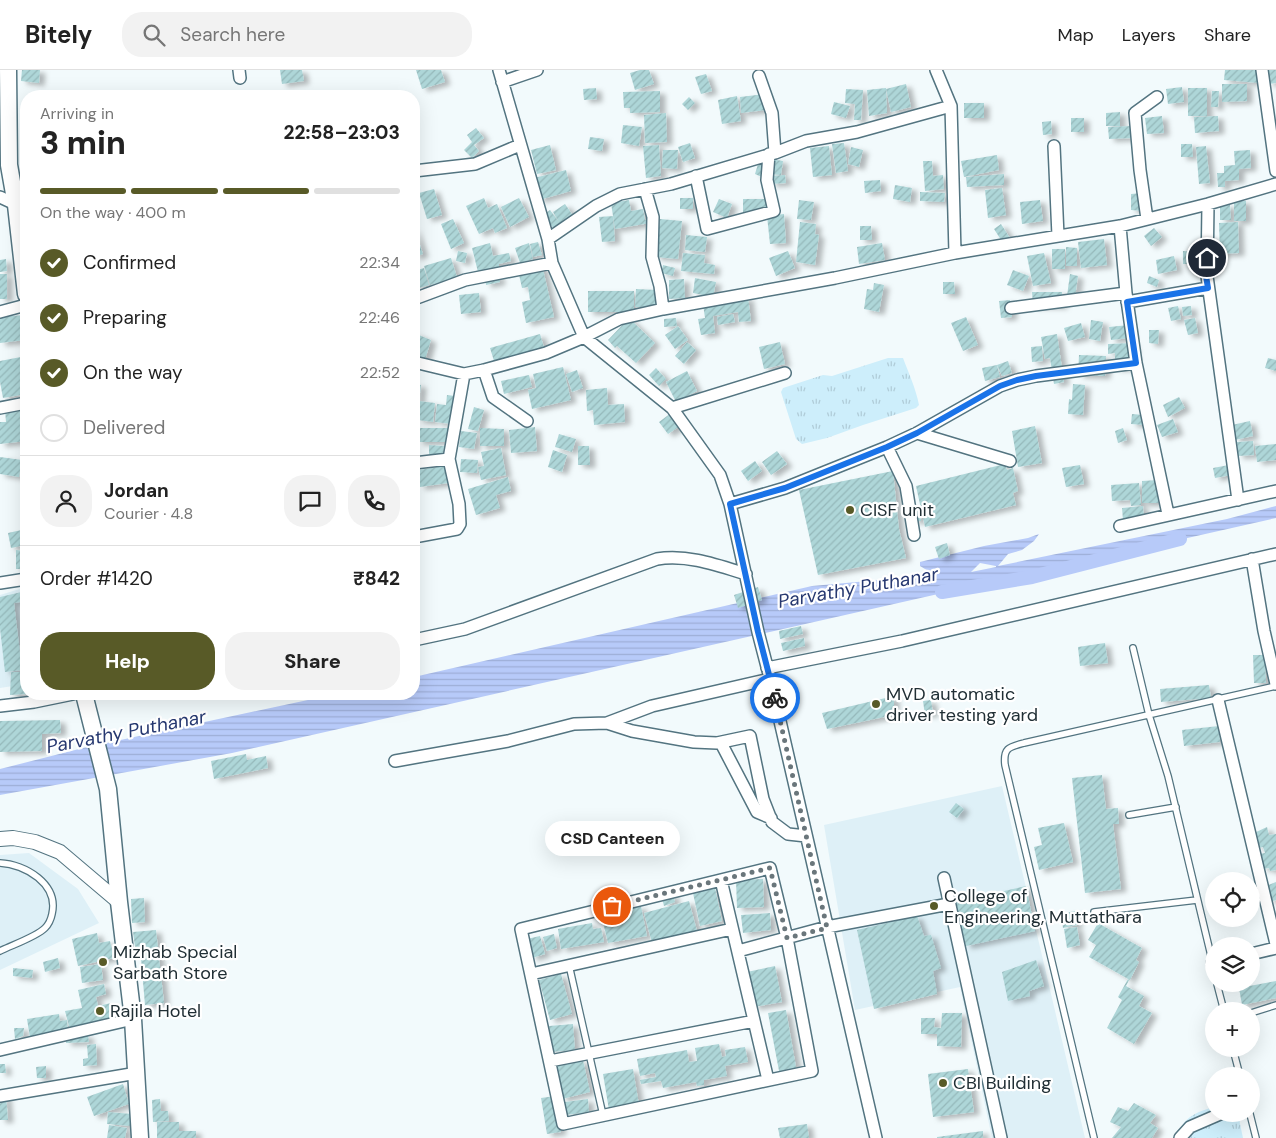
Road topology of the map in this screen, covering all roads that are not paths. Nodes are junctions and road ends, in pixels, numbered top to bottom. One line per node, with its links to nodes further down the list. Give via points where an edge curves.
1 (8, 70): 19 (main road, via 9,166)
2 (499, 70): 7 (street)
3 (537, 70): 7 (street)
4 (936, 70): 9 (street)
5 (1262, 70): 14 (street)
6 (759, 76): 12 (street, via 772,112)
7 (502, 82): 10 (street)
8 (1157, 97): 22 (street, via 1135,113)
9 (950, 106): 12 (street, via 857,132 806,141); 26 (street)
10 (520, 145): 13 (street, via 475,164); 25 (street)
11 (1054, 146): 24 (street)
12 (772, 153): 15 (street); 15 (street, via 767,180 774,210 707,229)
13 (420, 170)
14 (1276, 171)
15 (696, 176): 17 (street)
16 (1276, 184): 20 (street)
17 (645, 189): 25 (street, via 611,198); 33 (street, via 653,217 652,257)
18 (0, 197): 21 (street)
19 (20, 204)
20 (1208, 204): 22 (street); 28 (street)
21 (20, 207)
22 (1147, 219): 23 (street)
23 (1120, 226): 24 (street); 30 (street)
24 (1058, 236): 26 (street)
25 (548, 239): 27 (street)
26 (955, 253): 33 (street)
27 (552, 262): 29 (street, via 464,280); 35 (street)
28 (1208, 288): 30 (street); 51 (street)
29 (420, 297)
30 (1126, 297): 32 (street); 37 (street)
31 (20, 307): 34 (street)
32 (1011, 308)
33 (662, 309): 35 (street, via 619,319)
34 (0, 312)
35 (584, 337): 38 (street, via 546,353); 43 (street)
36 (420, 363): 40 (street)
37 (1136, 363): 45 (street, via 1017,380 1000,386); 53 (street)
38 (484, 370): 40 (street); 44 (street, via 493,397)
39 (785, 373): 43 (street)
40 (464, 374): 47 (street)
41 (20, 404): 42 (street)
42 (0, 408)
43 (672, 408): 52 (street, via 720,474)
44 (527, 421)
45 (917, 433): 46 (street); 49 (street)
46 (887, 447): 52 (street, via 785,488); 55 (street, via 906,486)
47 (449, 459): 48 (street); 56 (street, via 460,524 456,529)
48 (420, 462)
49 (1010, 462)
50 (1276, 491): 51 (street)
51 (1238, 500): 53 (street)
52 (730, 504): 59 (street)
53 (1168, 514): 54 (street)
54 (1120, 526)
55 (914, 535)
56 (420, 536)
57 (1276, 554): 58 (street)
58 (1252, 560): 64 (street); 65 (street)
59 (746, 574): 62 (street, via 687,559 657,559 465,629); 64 (street)
60 (20, 580): 61 (street)
61 (0, 583)
62 (420, 639)
63 (1133, 648): 70 (lane)
64 (768, 673): 71 (street, via 652,706); 77 (street)
65 (1276, 685): 68 (lane)
66 (44, 700): 69 (street)
67 (86, 700): 83 (main road, via 108,789)
68 (1218, 700): 70 (lane); 90 (street)
69 (0, 706)
70 (1149, 716): 74 (lane); 113 (lane, via 1009,747 1004,758)
71 (606, 723): 72 (street, via 632,732); 73 (street, via 574,724 508,741)
72 (721, 743): 76 (street, via 757,812); 76 (street, via 750,736 763,799)
73 (395, 761)
74 (1176, 807): 75 (lane); 82 (lane)
75 (1129, 815)
76 (771, 818): 77 (street, via 788,834)
77 (806, 836): 86 (street)
78 (0, 839): 83 (street, via 35,842 60,852)
79 (0, 863): 92 (lane, via 18,866 35,876 48,889 53,904 51,918 43,930)
80 (944, 878): 84 (street)
81 (721, 880): 87 (street); 89 (street, via 770,868); 96 (street, via 521,928)
82 (1197, 900): 85 (lane); 88 (lane)
83 (119, 902): 99 (main road)
84 (949, 904): 86 (street); 112 (street)
85 (1094, 912)
86 (827, 928): 89 (street); 111 (street)
87 (732, 929): 93 (street); 95 (street)
88 (1206, 937)
89 (787, 938): 93 (street); 105 (street, via 812,1071)
90 (1276, 944)
91 (1276, 948): 94 (street)
92 (0, 951)
93 (738, 951): 100 (street)
94 (1260, 952)
95 (569, 965): 96 (street); 102 (lane)
96 (531, 974): 103 (street)
97 (1276, 1005): 98 (lane)
98 (1260, 1010)
99 (133, 1019): 101 (street); 104 (main road)
100 (754, 1021): 102 (street); 105 (street)
101 (0, 1050)
102 (590, 1053): 103 (street); 107 (lane)
103 (550, 1061): 107 (street, via 563,1124)
104 (136, 1073): 106 (street); 110 (main road)
105 (768, 1080): 107 (street)
106 (0, 1096)
107 (603, 1115)
108 (1205, 1120): 114 (street, via 1190,1127)
109 (1252, 1122): 115 (lane)
110 (140, 1138)
111 (876, 1138)
112 (1001, 1138)
113 (1094, 1138)
114 (1180, 1138)
115 (1256, 1138)

